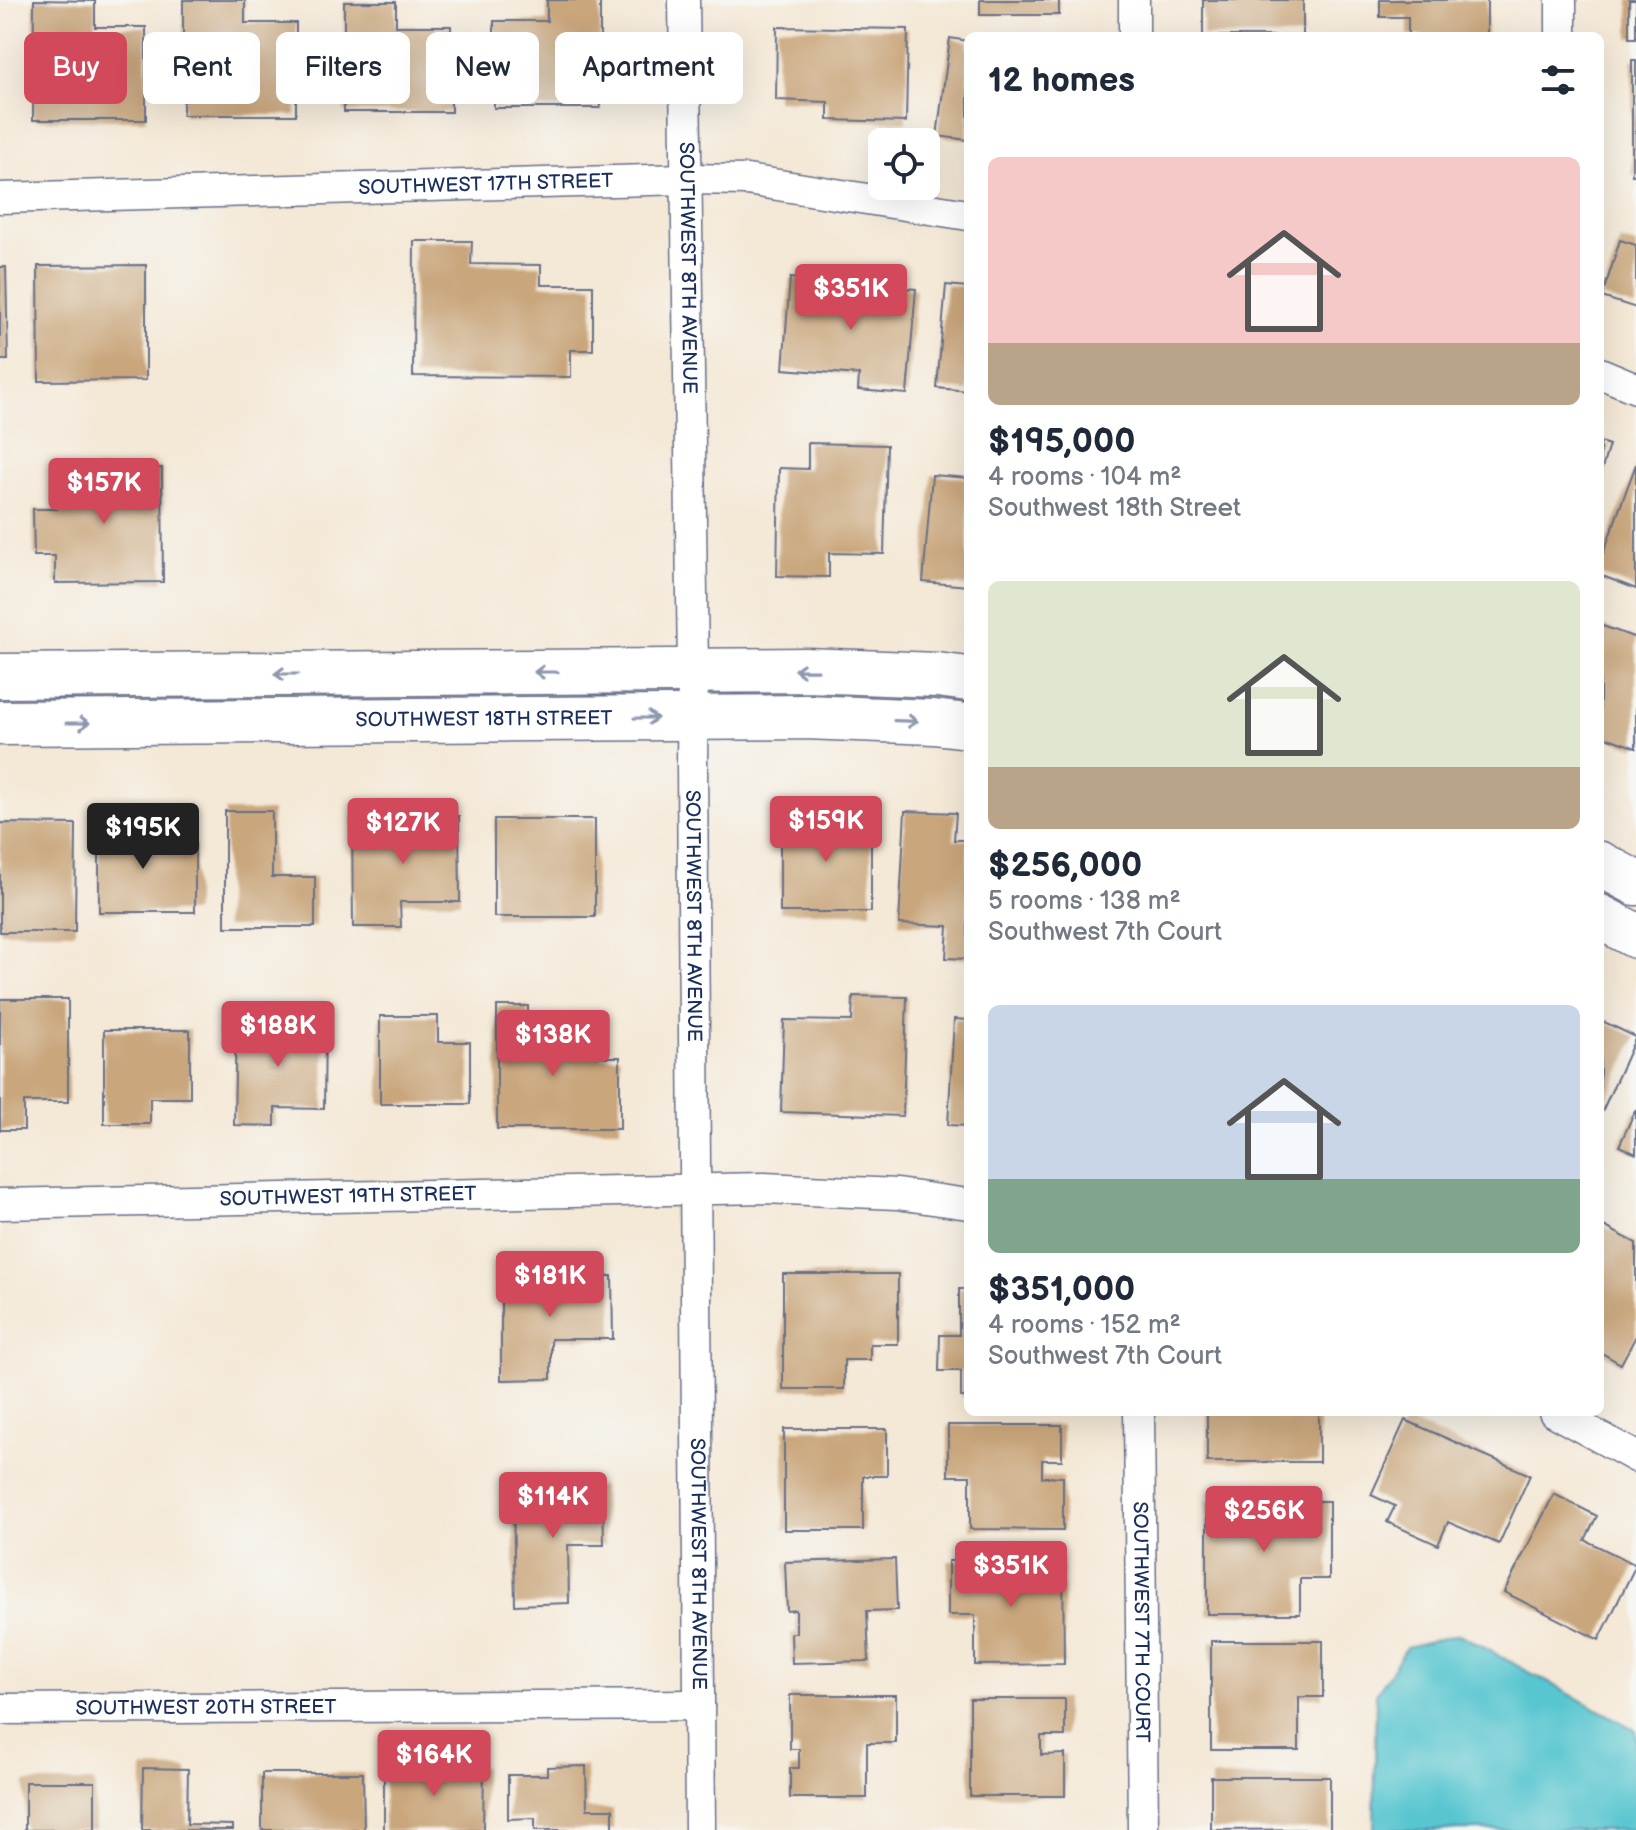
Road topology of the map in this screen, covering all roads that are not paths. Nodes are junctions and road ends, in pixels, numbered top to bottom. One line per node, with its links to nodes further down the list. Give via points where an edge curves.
1 (684, 0): 6 (street, SOUTHWEST 8TH AVENUE)
2 (1134, 0): 4 (street)
3 (1561, 0): 5 (street)
4 (1134, 32)
5 (1561, 32)
6 (685, 179): 7 (street, SOUTHWEST 17TH STREET); 8 (street, SOUTHWEST 17TH STREET, via 747,180); 11 (street, SOUTHWEST 8TH AVENUE)
7 (0, 198)
8 (964, 214)
9 (1604, 375): 10 (street)
10 (1636, 388)
11 (693, 670): 12 (main road, one-way to 12); 13 (main road, one-way to 11); 14 (street, SOUTHWEST 8TH AVENUE)
12 (0, 676)
13 (964, 678)
14 (692, 718): 15 (main road, SOUTHWEST 18TH STREET, one-way to 14); 16 (main road, SOUTHWEST 18TH STREET, one-way to 16, via 805,717); 19 (street, SOUTHWEST 8TH AVENUE)
15 (0, 723)
16 (964, 726)
17 (1604, 866): 18 (main road)
18 (1636, 883)
19 (695, 1189): 20 (street, SOUTHWEST 19TH STREET, via 897,1194); 21 (street, SOUTHWEST 19TH STREET); 25 (street, SOUTHWEST 8TH AVENUE)
20 (964, 1203)
21 (0, 1204)
22 (1139, 1416): 28 (street, SOUTHWEST 7TH COURT)
23 (1561, 1416): 24 (street)
24 (1636, 1457)
25 (699, 1705): 26 (street, SOUTHWEST 20TH STREET); 27 (street, SOUTHWEST 8TH AVENUE)
26 (0, 1709)
27 (700, 1830)
28 (1143, 1830)

